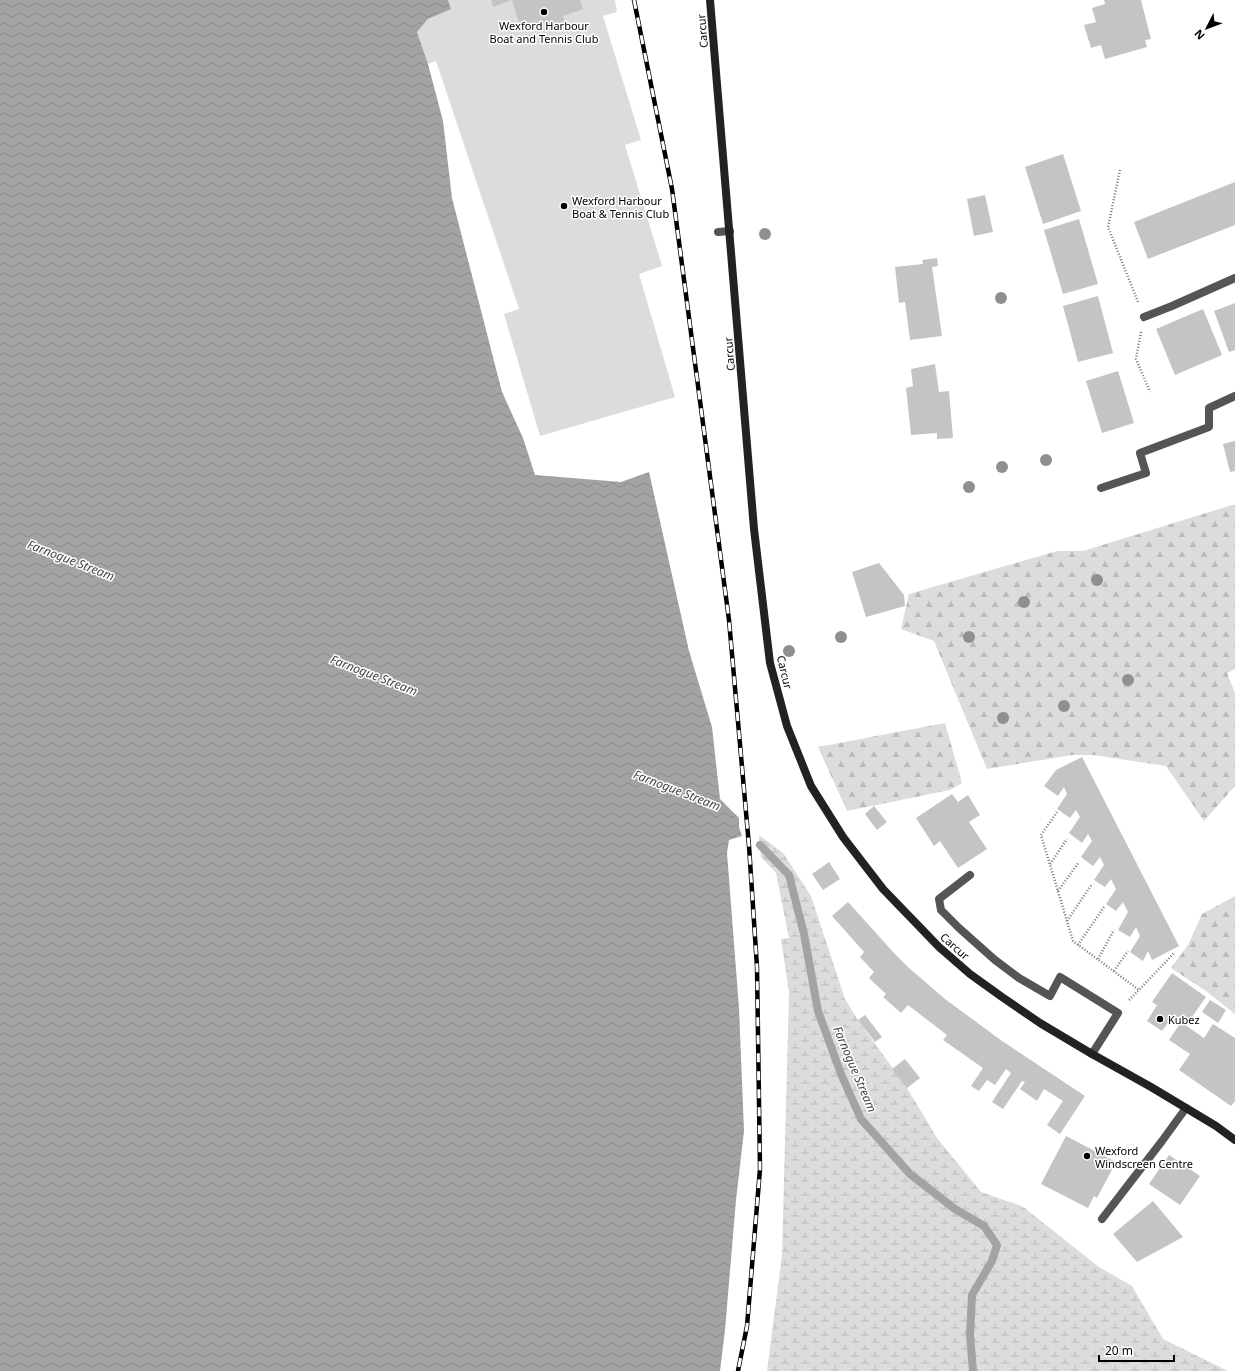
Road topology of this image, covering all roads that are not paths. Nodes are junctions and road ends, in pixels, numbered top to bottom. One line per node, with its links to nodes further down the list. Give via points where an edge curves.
1 (710, 0): 2 (main road, Carcur)
2 (730, 231): 3 (lane); 9 (main road, Carcur, via 754,529 770,663 787,726 811,786 844,837 883,889 939,947 1002,997)
3 (718, 232)
4 (1235, 278): 5 (lane)
5 (1144, 317)
6 (1235, 396): 7 (lane, via 1209,408 1209,427 1140,453 1146,473)
7 (1101, 488)
8 (970, 875): 9 (lane, via 939,899 941,910 958,928 1019,978 1050,996 1060,977 1118,1013)
9 (1092, 1054): 10 (main road, Carcur)
10 (1186, 1108): 11 (main road, Carcur); 12 (lane)
11 (1235, 1140)
12 (1102, 1218)

